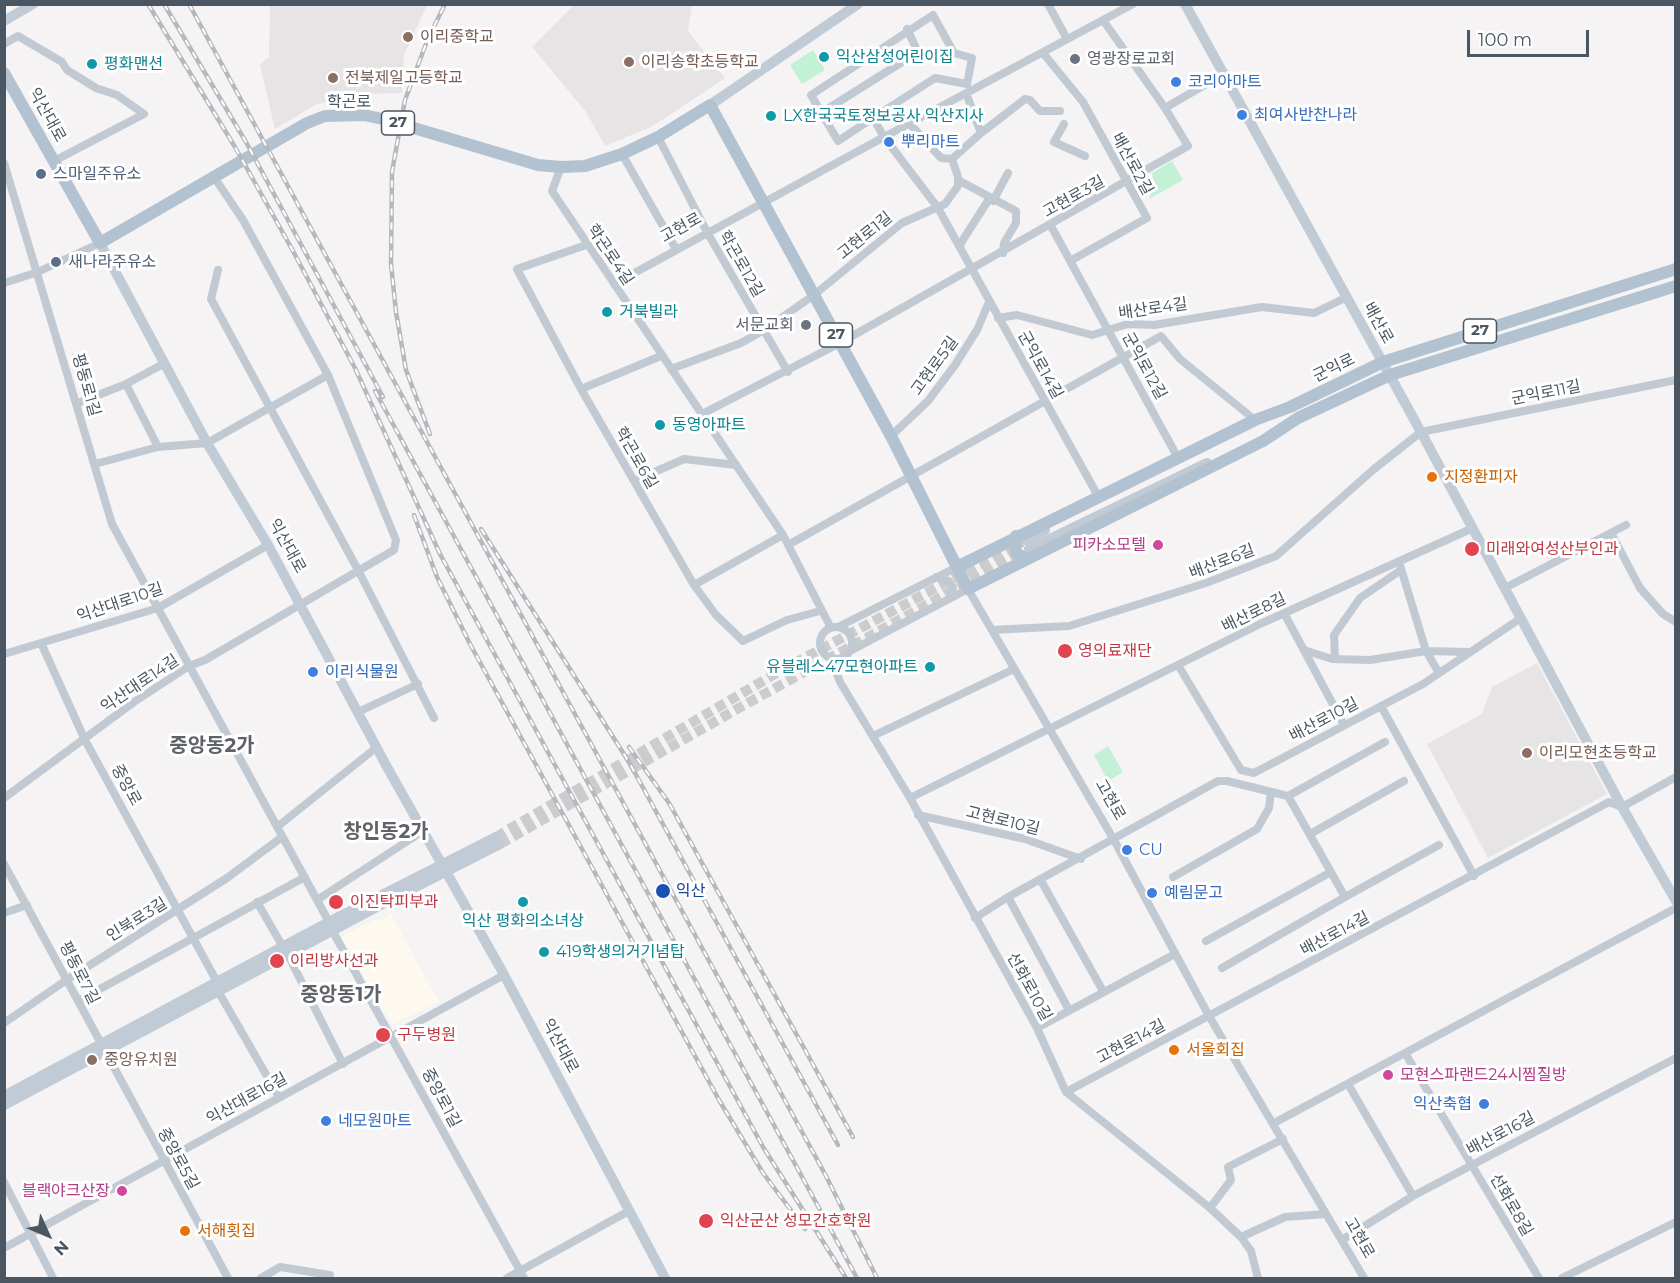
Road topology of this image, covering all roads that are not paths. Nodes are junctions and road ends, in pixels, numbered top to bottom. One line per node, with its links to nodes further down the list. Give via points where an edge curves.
1 (33, 4): 7 (street)
2 (858, 4): 15 (street, 학곤로)
3 (1048, 4): 9 (street)
4 (1133, 4): 6 (street)
5 (1185, 4): 12 (street, 배산로)
6 (1103, 20): 9 (street); 16 (street, 고현로3길)
7 (4, 21)
8 (907, 29): 18 (street, via 811,95); 18 (street, via 918,52); 19 (street, via 933,15 954,53 972,58 967,84 935,78)
9 (1067, 39): 11 (street)
10 (4, 44): 28 (street, via 18,36 96,88 117,95 144,114)
11 (1043, 53): 14 (street); 34 (street, 배산로2길, via 1083,102)
12 (1225, 73): 16 (street); 54 (street, 배산로)
13 (5, 75): 28 (main road, 익산대로)
14 (966, 93): 20 (street); 22 (street)
15 (710, 105): 24 (main road, 학곤로 / 27); 36 (main road, 고현로 / 27)
16 (1166, 108): 34 (street, 고현로3길, via 1188,146)
17 (1060, 111): 22 (street, via 1040,111 1025,99)
18 (821, 113): 19 (street, via 838,141)
19 (873, 118): 23 (street, 군익로14길)
20 (909, 123): 23 (street); 27 (street, via 941,158)
21 (1064, 123): 26 (street, via 1054,142)
22 (981, 133): 27 (street)
23 (884, 136): 36 (street); 37 (street, 군익로14길)
24 (658, 137): 25 (main road, 학곤로 / 27); 39 (street, 학곤로12길)
25 (622, 154): 30 (main road, 학곤로 / 27, via 585,166); 43 (street)
26 (1085, 156)
27 (952, 159): 33 (street)
28 (54, 161): 40 (main road, 익산대로)
29 (4, 163): 49 (street, 평동로1길)
30 (561, 167): 32 (main road, 학곤로 / 27, via 538,165 387,120 343,115 307,123); 41 (street, 학곤로4길, via 552,191)
31 (1008, 174): 35 (street)
32 (214, 177): 40 (main road, 학곤로 / 27); 66 (street, 익산대로14길, via 243,220)
33 (958, 180): 35 (street); 37 (street, 고현로1길, via 952,194)
34 (1126, 183): 38 (street, 고현로3길); 45 (street, 배산로2길, via 1147,218)
35 (991, 200): 42 (street, via 978,213); 44 (street, via 1018,214 1004,243)
36 (764, 202): 39 (street, 고현로); 53 (main road, 고현로 / 27)
37 (938, 208): 42 (street, 군익로14길); 53 (street, 고현로1길, via 902,223)
38 (1051, 226): 44 (street, 고현로3길); 45 (street, 군익로12길)
39 (707, 232): 43 (street, 고현로); 57 (street, 학곤로12길)
40 (100, 243): 49 (street); 63 (street, 익산대로)
41 (586, 245): 51 (street, 학곤로4길); 70 (street, 학곤로6길, via 517,269)
42 (959, 246): 46 (street, 군익로14길)
43 (676, 249): 51 (street, 고현로)
44 (1004, 253): 46 (street, 고현로3길)
45 (1070, 261): 58 (street, 군익로12길)
46 (972, 269): 55 (street, 군익로14길); 59 (street, 고현로3길)
47 (1676, 269): 62 (main road, 군익로 / 27)
48 (218, 270): 74 (street, via 211,299)
49 (38, 272): 50 (street); 71 (street, 평동로1길)
50 (4, 283)
51 (614, 284): 60 (street, 학곤로4길)
52 (1676, 286): 67 (main road, 군익로 / 27)
53 (814, 295): 57 (street); 59 (main road, 고현로 / 27)
54 (1347, 297): 58 (street, 배산로4길, via 1314,313 1262,307); 62 (street, 배산로)
55 (989, 302): 56 (street, 군익로14길); 79 (street, 고현로5길, via 977,330 928,402)
56 (998, 318): 58 (street, 배산로4길, via 1017,315 1092,335); 72 (street, 군익로14길)
57 (764, 330): 64 (street, via 741,343); 65 (street, 학곤로12길)
58 (1108, 330): 61 (street, 군익로12길)
59 (840, 343): 65 (street); 79 (main road, 고현로 / 27)
60 (661, 356): 64 (street, 학곤로4길); 70 (street)
61 (1124, 357): 72 (street); 76 (street, via 1161,336 1180,359); 82 (street, 군익로12길)
62 (1383, 362): 67 (street, 배산로); 73 (main road, 군익로 / 27)
63 (165, 363): 69 (street); 80 (street, 익산대로)
64 (671, 369): 75 (street, 학곤로4길)
65 (788, 372): 75 (street)
66 (328, 375): 74 (street); 97 (street, 익산대로14길, via 396,540 394,550)
67 (1390, 375): 78 (street, 배산로); 94 (main road, 군익로 / 27, via 1298,418 1263,441)
68 (1676, 380): 78 (street, 군익로11길)
69 (126, 384): 71 (street); 81 (street)
70 (581, 388): 86 (street, 학곤로6길)
71 (78, 403): 83 (street, 평동로1길)
72 (1045, 403): 85 (street); 87 (street, 군익로14길)
73 (1290, 407): 76 (main road, 27); 94 (street, 군익로)
74 (270, 408): 80 (street); 97 (street)
75 (702, 414): 77 (street); 84 (street, 학곤로4길)
76 (1255, 420): 82 (main road, 27)
77 (695, 425)
78 (1421, 432): 89 (street, 배산로); 110 (street, 배산로6길, via 1276,556 1206,583 1070,626)
79 (891, 436): 85 (main road, 고현로 / 27)
80 (207, 443): 81 (street); 92 (street, 익산대로)
81 (158, 447): 83 (street)
82 (1178, 458): 87 (main road, 27)
83 (94, 464): 104 (street, 평동로1길, via 112,524)
84 (736, 465): 86 (street, via 684,459); 91 (street, 학곤로4길)
85 (911, 477): 93 (street); 96 (main road, 고현로 / 27)
86 (634, 481): 99 (street, 학곤로6길)
87 (1098, 496): 94 (main road, 27)
88 (1626, 525): 90 (street)
89 (1473, 528): 95 (street, 배산로8길); 100 (street, 배산로)
90 (1611, 533): 100 (street); 108 (street, via 1640,588)
91 (783, 535): 93 (street, 학곤로4길); 99 (street)
92 (268, 545): 103 (street, 익산대로); 104 (street, 익산대로10길)
93 (788, 545): 105 (street, 학곤로4길)
94 (1024, 546): 96 (main road, 27); 101 (main road, 27)
95 (1400, 566): 106 (street, 배산로8길); 114 (street); 118 (street, via 1356,603 1334,635)
96 (957, 567): 98 (street); 101 (main road, 고현로 / 27)
97 (358, 570): 103 (street, 익산대로14길); 123 (street)
98 (936, 577): 102 (street, via 949,581 953,588); 109 (street)
99 (694, 585): 105 (street, 학곤로6길, via 716,615 743,641 788,620)
100 (1505, 588): 107 (street, 배산로)
101 (968, 589): 102 (street); 110 (street, 고현로)
102 (950, 599): 113 (street)
103 (299, 604): 120 (street, 익산대로14길); 125 (street, 익산대로)
104 (158, 608): 111 (street, 익산대로10길); 120 (street)
105 (820, 611): 109 (street, 학곤로4길)
106 (1284, 613): 112 (street); 119 (street, 배산로8길)
107 (1521, 618): 115 (street, 배산로10길); 139 (street, 배산로)
108 (1676, 622)
109 (835, 628): 113 (street, via 850,636); 117 (street, via 824,633 820,642 823,652)
110 (992, 630): 121 (street, 고현로)
111 (41, 643): 116 (street, 익산대로10길); 130 (street, 중앙로)
112 (1304, 650): 118 (street); 127 (street)
113 (850, 651): 117 (street, via 842,658)
114 (1426, 651): 115 (street); 118 (street, via 1370,660); 122 (street)
115 (1470, 652): 122 (street, 배산로10길)
116 (4, 654)
117 (831, 658): 129 (street, 선화로10길, via 840,682)
118 (1335, 659)
119 (1178, 665): 127 (street, 배산로10길, via 1240,770 1254,773); 128 (street, 배산로8길)
120 (189, 666): 130 (street, 익산대로14길); 141 (street)
121 (1014, 669): 128 (street, 고현로); 129 (street)
122 (1439, 673): 124 (street, 배산로10길)
123 (418, 684): 125 (street); 126 (street)
124 (1381, 706): 127 (street, 배산로10길); 152 (street)
125 (358, 712): 132 (street, 익산대로)
126 (434, 718)
127 (1344, 725)
128 (1050, 729): 138 (street, 배산로8길); 145 (street, 고현로)
129 (873, 736): 138 (street, 선화로10길)
130 (85, 740): 137 (street, 익산대로14길); 163 (street, 중앙로)
131 (1385, 742): 136 (street)
132 (377, 747): 141 (street); 142 (street, 익산대로)
133 (1676, 777): 139 (street)
134 (1404, 781): 143 (street)
135 (1271, 792): 136 (street); 145 (street, via 1218,782); 154 (street, via 1269,808 1257,829)
136 (1288, 796): 143 (street)
137 (4, 798)
138 (910, 798): 140 (street, 선화로10길)
139 (1622, 807): 152 (street, 배산로14길, via 1609,802); 159 (street, 배산로)
140 (918, 815): 148 (street, 고현로10길, via 1025,839); 165 (street, 선화로10길)
141 (277, 827): 144 (street)
142 (423, 831): 150 (street, 익산대로); 158 (street)
143 (1310, 834): 151 (street)
144 (282, 837): 153 (street); 163 (street, 인북로3길)
145 (1114, 840): 148 (street); 170 (street, 고현로)
146 (498, 841): 150 (street)
147 (1439, 845): 157 (street)
148 (1081, 859): 155 (street)
149 (4, 864): 161 (street, 평동로7길)
150 (445, 867): 166 (street); 172 (street, 익산대로)
151 (1331, 872): 157 (street); 168 (street)
152 (1474, 876): 178 (street, 배산로14길)
153 (305, 877): 158 (street); 160 (street)
154 (1173, 878)
155 (1040, 879): 156 (street); 175 (street)
156 (1008, 897): 165 (street); 177 (street)
157 (1346, 897): 171 (street)
158 (317, 900): 166 (street)
159 (1676, 901)
160 (257, 902): 167 (street); 169 (street)
161 (27, 905): 164 (street); 173 (street, 평동로7길)
162 (1676, 908): 183 (street)
163 (178, 911): 167 (street, 중앙로); 173 (street, 인북로3길)
164 (4, 913)
165 (975, 918): 180 (street, 선화로10길)
166 (330, 926): 169 (street); 181 (street, 중앙로1길)
167 (193, 938): 174 (street, 중앙로); 176 (street)
168 (1206, 941)
169 (286, 951): 174 (street); 185 (street)
170 (1175, 954): 175 (street); 178 (street, 고현로)
171 (1221, 968)
172 (504, 975): 181 (street, 익산대로16길); 198 (street, 익산대로)
173 (68, 979): 176 (street, 평동로7길); 179 (street, 인북로3길)
174 (218, 987): 182 (street); 189 (street, 중앙로)
175 (1103, 991): 177 (street)
176 (78, 1001): 182 (street, 평동로7길)
177 (1069, 1011): 180 (street)
178 (1209, 1016): 187 (street, 고현로14길); 191 (street, 고현로)
179 (4, 1023)
180 (1036, 1029): 187 (street, 선화로10길)
181 (393, 1037): 185 (street, 익산대로16길); 206 (street, 중앙로1길)
182 (103, 1049): 188 (street); 190 (street); 193 (street, 중앙로5길)
183 (1405, 1053): 186 (street); 194 (street, 선화로8길)
184 (1676, 1058): 194 (street, 배산로16길)
185 (343, 1064): 189 (street, 익산대로16길)
186 (1348, 1084): 191 (street); 196 (street)
187 (1066, 1092): 197 (street, 선화로10길)
188 (4, 1096)
189 (279, 1097): 193 (street, 익산대로16길)
190 (4, 1106)
191 (1274, 1123): 192 (street, 고현로)
192 (1283, 1139): 197 (street, via 1228,1167 1231,1180); 199 (street, 고현로)
193 (164, 1161): 201 (street, 익산대로16길); 208 (street, 중앙로5길)
194 (1472, 1165): 196 (street, 배산로16길); 214 (street, 선화로8길)
195 (4, 1182): 201 (street)
196 (1413, 1196): 203 (street, 배산로16길)
197 (1210, 1208): 202 (street, 선화로10길)
198 (629, 1211): 206 (street); 211 (street, 익산대로)
199 (1326, 1214): 202 (street, 고현로, via 1285,1217); 203 (street, 고현로)
200 (1676, 1222): 215 (street)
201 (30, 1234): 204 (street, 익산대로16길); 207 (street)
202 (1241, 1237): 212 (street, 선화로10길, via 1251,1251)
203 (1342, 1240): 213 (street, 고현로)
204 (4, 1248)
205 (330, 1275): 209 (street, via 280,1267)
206 (522, 1275): 210 (street)
207 (52, 1278)
208 (228, 1278)
209 (261, 1278)
210 (507, 1278)
211 (665, 1278)
212 (1258, 1278)
213 (1364, 1278)
214 (1539, 1278)
215 (1562, 1278)

